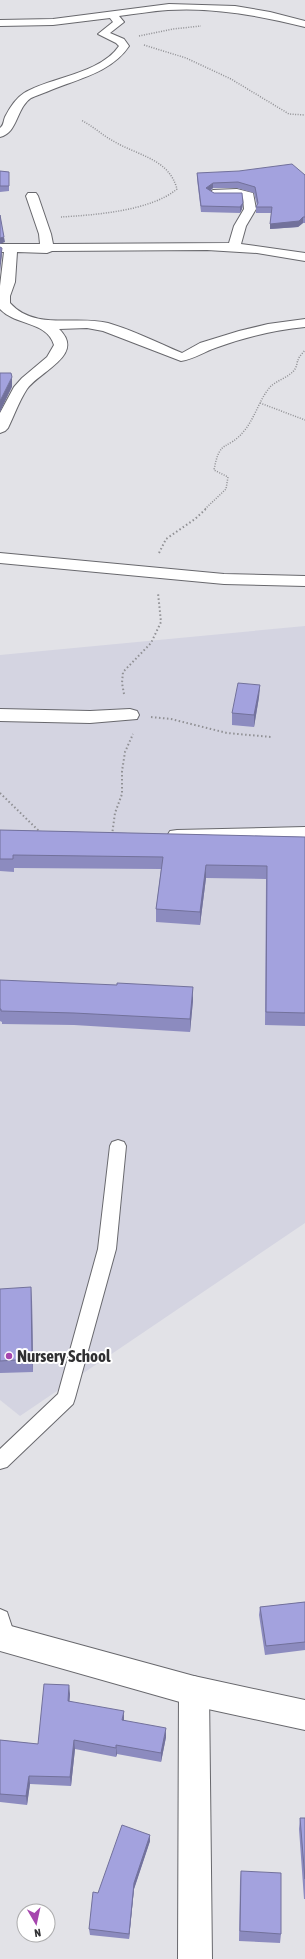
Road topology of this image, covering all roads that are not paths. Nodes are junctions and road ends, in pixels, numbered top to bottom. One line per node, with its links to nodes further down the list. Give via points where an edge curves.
1 (112, 14): 2 (street, via 53,22); 3 (street, via 169,7 226,8); 4 (street, via 119,22 103,34 120,41 124,46 120,52 108,63 27,96 16,108 8,127)
2 (0, 23)
3 (305, 24)
4 (0, 134)
5 (214, 194): 7 (street, via 246,193 249,196 250,209 240,226)
6 (32, 196): 9 (street)
7 (234, 247): 9 (street, via 165,245); 10 (street)
8 (6, 249): 9 (street); 12 (street, via 8,282 2,304 15,316)
9 (47, 249)
10 (305, 257)
11 (305, 323): 12 (street, via 261,329 207,345 188,357 181,357 106,327 87,324)
12 (44, 325): 13 (street, via 51,328 60,339 61,345 52,361 22,386)
13 (0, 428)
14 (0, 558): 15 (street, via 71,563 155,574)
15 (305, 581)
16 (0, 715): 17 (street)
17 (130, 715)
18 (305, 833): 19 (street)
19 (159, 836)
20 (118, 1146): 21 (lane, via 108,1249 66,1398)
21 (0, 1461)
22 (2, 1631): 23 (street)
23 (194, 1691): 24 (street); 25 (street)
24 (305, 1715)
25 (195, 1959)

